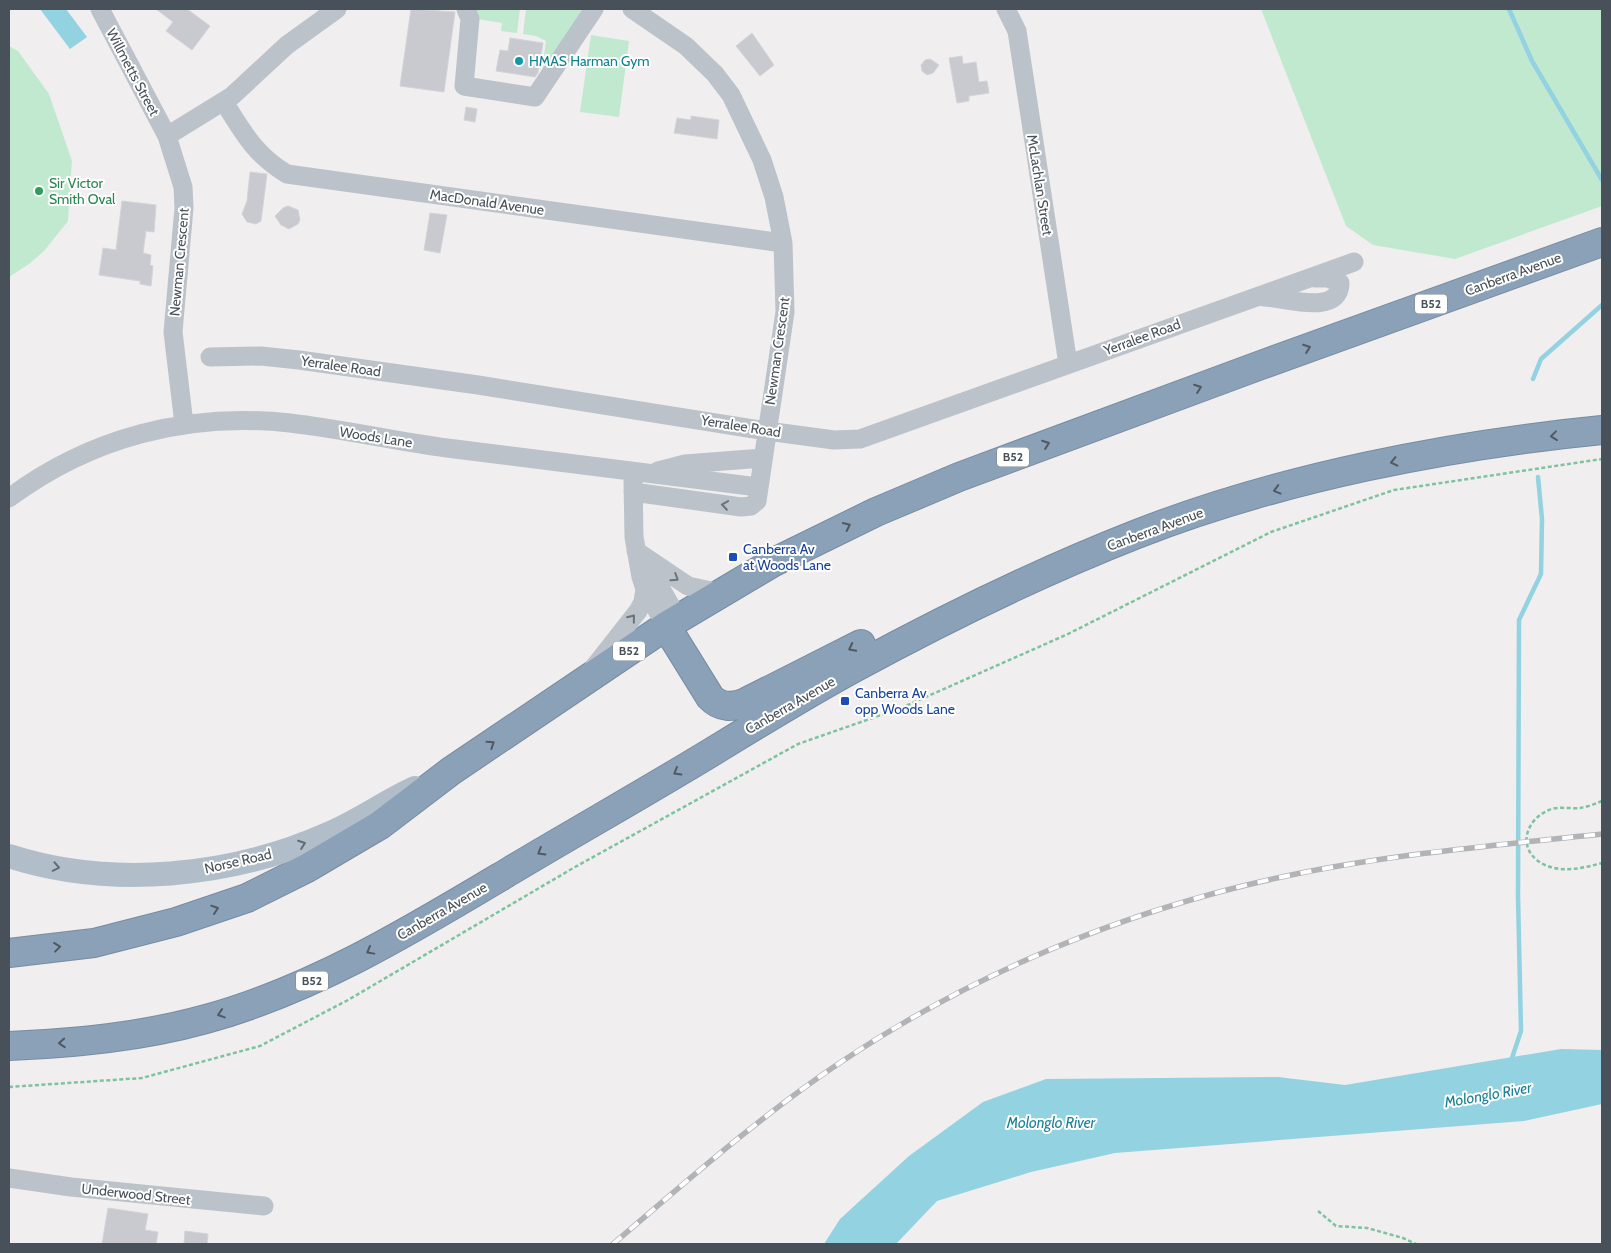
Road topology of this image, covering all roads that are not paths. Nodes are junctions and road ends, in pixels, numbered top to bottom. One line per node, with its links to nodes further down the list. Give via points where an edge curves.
1 (100, 9): 8 (street, Willmetts Street)
2 (337, 9): 7 (street, via 287,45)
3 (466, 9): 4 (street, via 470,19 464,86 535,97)
4 (594, 9)
5 (632, 9): 10 (street, Newman Crescent, via 686,46 715,74 730,95 762,160 774,197)
6 (1006, 9): 15 (street, McLachlan Street, via 1017,31)
7 (224, 102): 8 (street); 10 (street, MacDonald Avenue, via 254,149 286,174)
8 (167, 136): 16 (street, Newman Crescent, via 183,187 185,211 173,332)
9 (1602, 242): 28 (highway, Canberra Avenue / B52, one-way to 9, via 797,549 959,477)
10 (783, 243): 18 (street, Newman Crescent, via 785,312)
11 (1354, 262): 12 (street, Yerralee Road)
12 (1309, 278): 13 (street, Yerralee Road); 13 (street, Yerralee Road, via 1336,280 1340,283 1340,290 1335,296 1316,303)
13 (1252, 298): 15 (street, Yerralee Road)
14 (210, 358): 18 (street, Yerralee Road, via 261,356 299,360)
15 (1068, 364): 18 (street, Yerralee Road, via 860,439 834,440)
16 (184, 424): 20 (street, Woods Lane, via 239,420 288,423 420,444); 24 (street, Woods Lane, via 144,432 95,448 54,468)
17 (1602, 430): 25 (highway, Canberra Avenue / B52, one-way to 25, via 1415,457 1273,491)
18 (767, 431): 19 (street, Newman Crescent)
19 (763, 458): 21 (street, via 681,464); 22 (street, Newman Crescent)
20 (633, 471): 21 (street, Woods Lane); 23 (street)
21 (652, 473): 22 (street, Woods Lane)
22 (758, 487): 23 (street, Newman Crescent, one-way to 23, via 757,501 745,507)
23 (633, 492): 26 (street)
24 (9, 498)
25 (1140, 533): 31 (highway, one-way to 31, via 1077,551 981,588 887,630 746,702); 32 (highway, Canberra Avenue / B52, via 1065,563 944,620 852,669)
26 (637, 554): 27 (street); 28 (street, one-way to 28, via 688,586); 29 (street, via 660,587)
27 (645, 589): 29 (street); 30 (street, one-way to 27, via 638,611)
28 (720, 593): 29 (highway, Canberra Avenue / B52)
29 (672, 623): 30 (highway, Canberra Avenue / B52); 31 (highway, via 718,686)
30 (581, 684): 33 (highway, Canberra Avenue / B52, one-way to 30)
31 (726, 706): 32 (highway, via 725,729)
32 (719, 748): 36 (highway, Canberra Avenue / B52, one-way to 36, via 461,900 306,983 209,1018 160,1031 109,1040)
33 (451, 771): 34 (main road, Norse Road, one-way to 33, via 72,870 126,875 186,872 230,865 283,851 328,834); 35 (highway, Canberra Avenue / B52, one-way to 33, via 94,943 176,922 247,898 307,868 380,825)
34 (9, 856)
35 (9, 953)
36 (9, 1046)
37 (9, 1178): 38 (street, Underwood Street)
38 (264, 1206)

